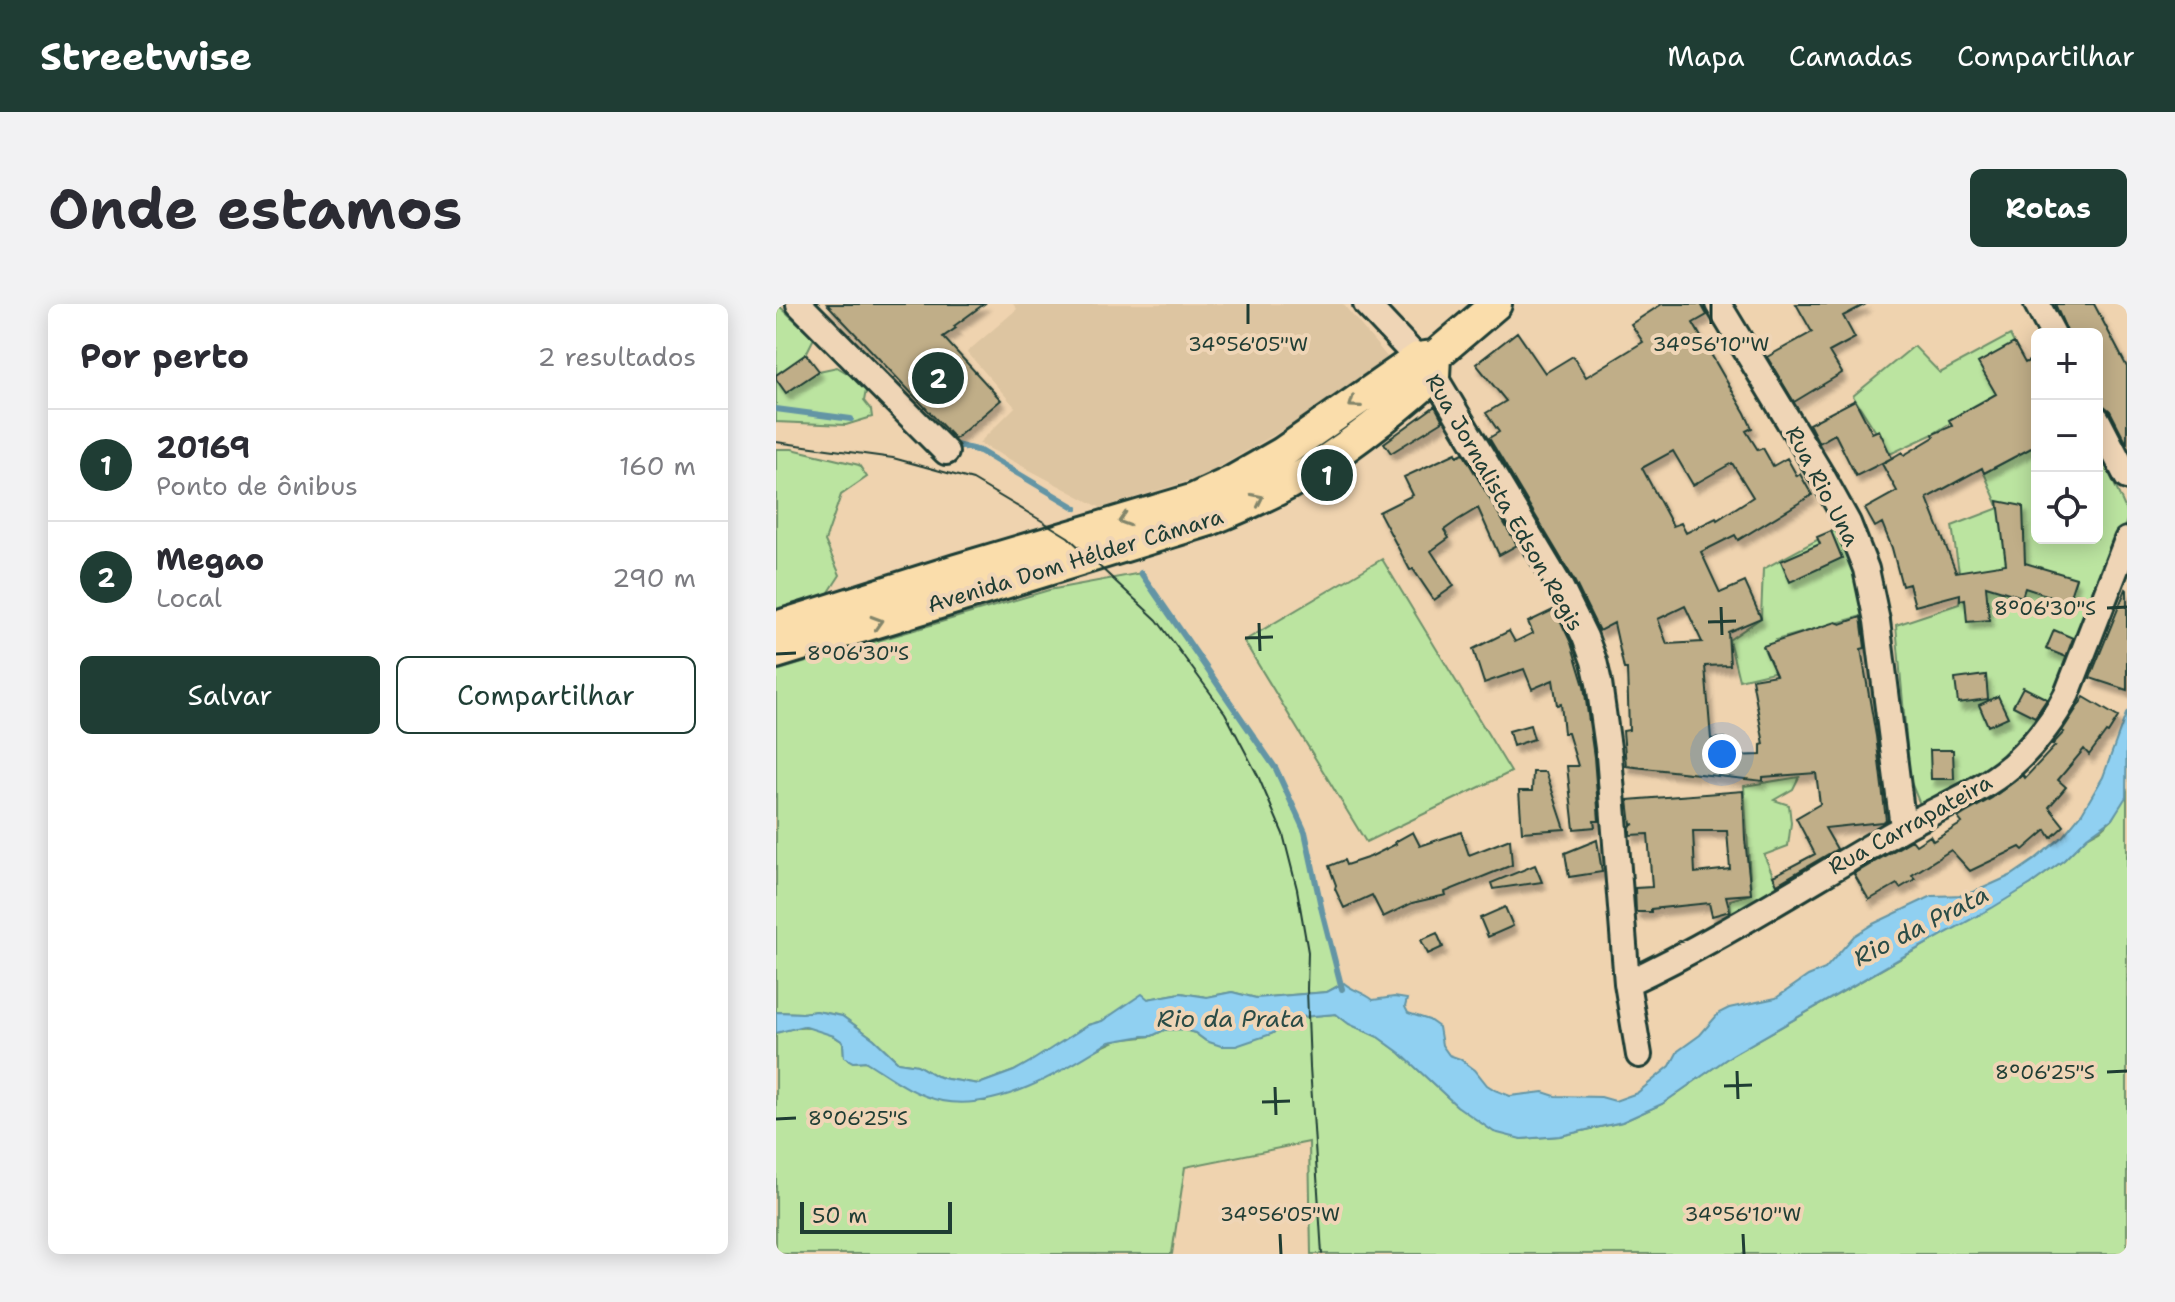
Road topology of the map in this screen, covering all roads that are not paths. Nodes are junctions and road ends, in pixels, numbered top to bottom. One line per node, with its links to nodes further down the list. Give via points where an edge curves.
1 (799, 304): 9 (street)
2 (1366, 304): 7 (street, Rua Jornalista Edson Regis)
3 (1496, 304): 7 (main road)
4 (1718, 304): 14 (street, Rua Rio Una, via 1822,476 1866,569)
5 (2037, 304): 6 (street)
6 (2050, 328)
7 (1429, 363): 12 (main road, Avenida Dom Hélder Câmara, one-way to 12, via 1282,453 1192,500); 13 (main road, Avenida Dom Hélder Câmara, one-way to 7, via 1210,520 1326,461); 15 (street, Rua Jornalista Edson Regis, via 1561,588 1594,661 1609,755)
8 (2103, 431): 10 (street)
9 (946, 452)
10 (2127, 477)
11 (2127, 540): 14 (street, Rua Carrapateira, via 2067,694 2049,726 1985,784)
12 (776, 627)
13 (776, 653)
14 (1903, 827): 15 (street, Rua Carrapateira)
15 (1627, 983): 16 (street, Rua Jornalista Edson Regis)
16 (1639, 1055)

